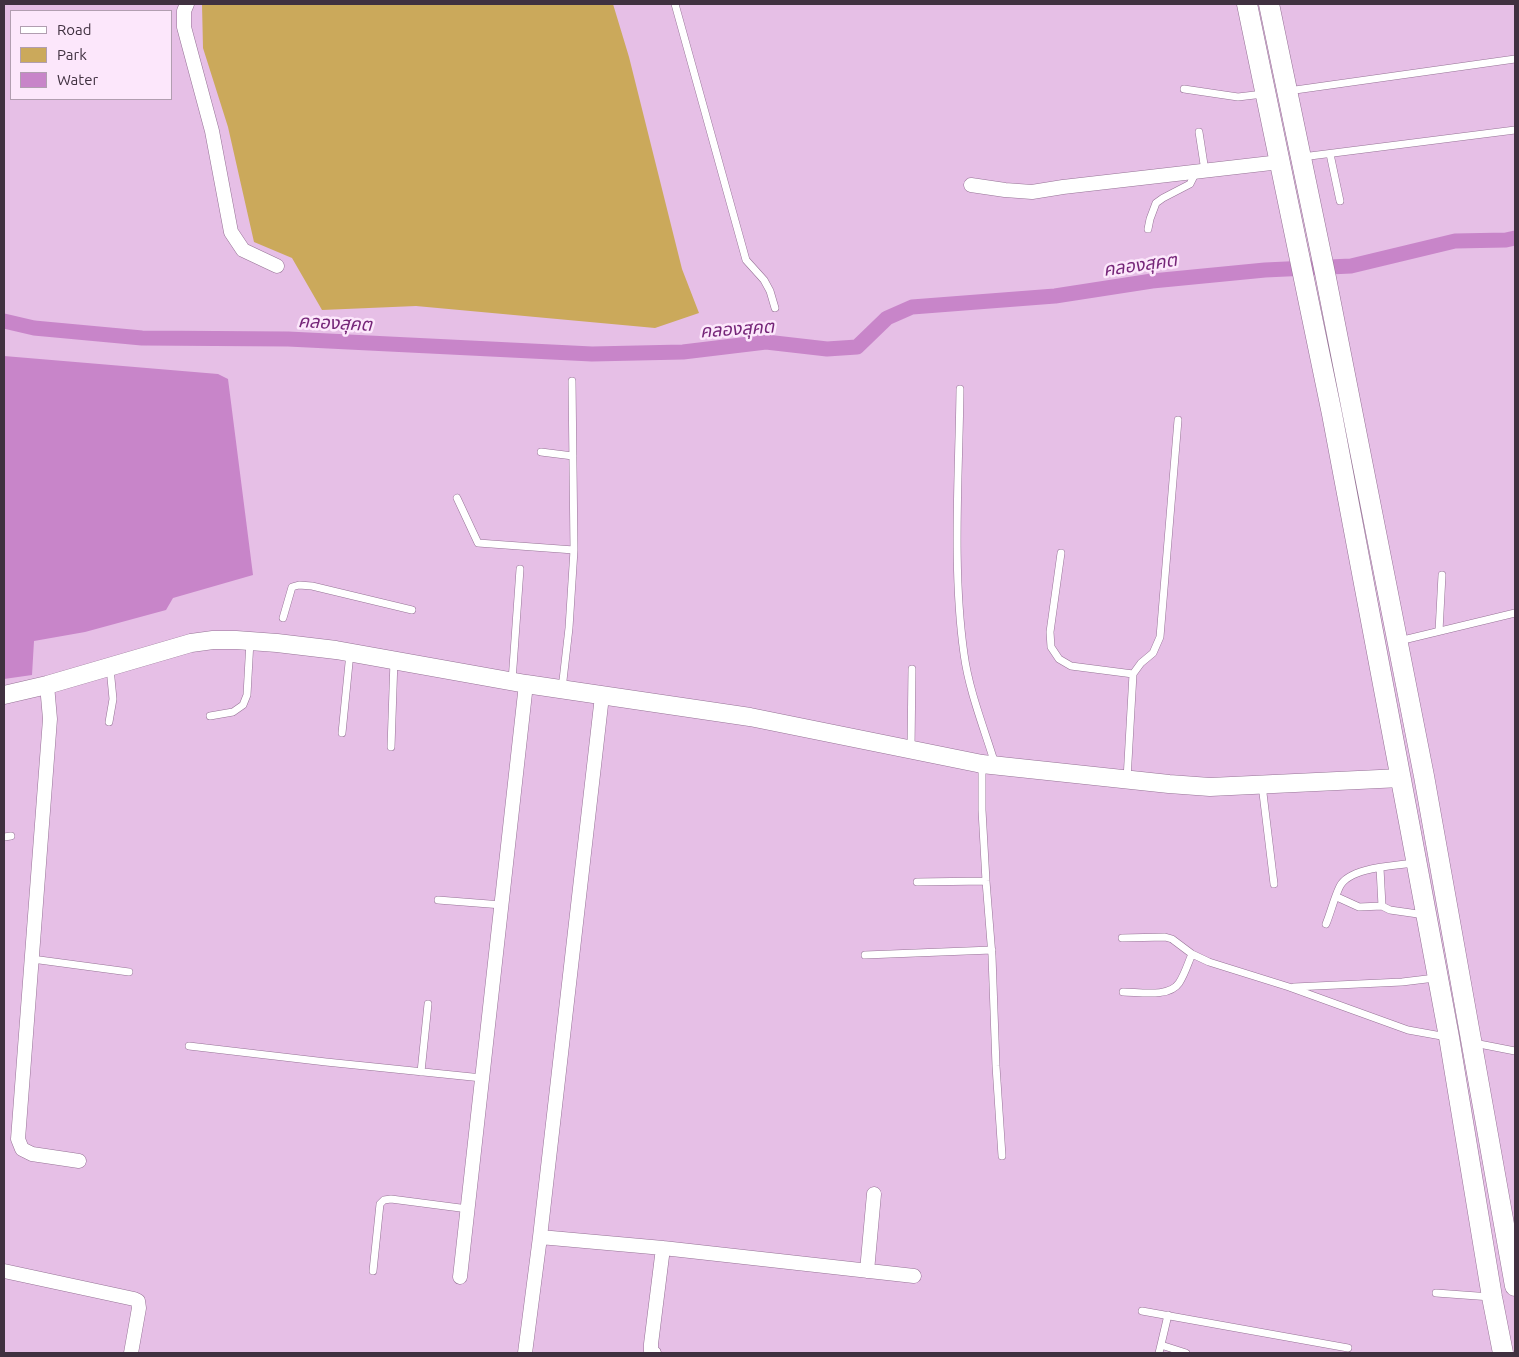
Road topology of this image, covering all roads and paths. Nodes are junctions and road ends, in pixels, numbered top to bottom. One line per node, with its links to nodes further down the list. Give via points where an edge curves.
1 (186, 4): 18 (street, via 184,27 212,131 231,232 243,250)
2 (675, 4): 19 (lane, via 746,260 764,280)
3 (1247, 4): 8 (main road)
4 (1269, 4): 7 (main road)
5 (1515, 59): 7 (lane)
6 (1184, 90): 8 (lane, via 1238,97)
7 (1288, 91): 12 (main road)
8 (1266, 94): 13 (main road)
9 (1515, 130): 11 (lane)
10 (1198, 132): 14 (lane)
11 (1330, 154): 12 (lane); 16 (lane)
12 (1302, 157): 35 (main road)
13 (1280, 162): 14 (street); 53 (main road)
14 (1201, 171): 15 (street, via 1032,192); 17 (lane, via 1190,184 1156,204)
15 (971, 185)
16 (1340, 201)
17 (1148, 229)
18 (277, 266)
19 (774, 308)
20 (572, 381): 24 (lane)
21 (960, 389): 51 (lane, via 957,587 964,656)
22 (1178, 420): 40 (lane, via 1160,637 1153,653)
23 (541, 452): 24 (lane)
24 (573, 456): 26 (lane)
25 (457, 498): 26 (lane, via 478,543)
26 (574, 550): 43 (lane)
27 (1062, 553): 40 (lane, via 1050,632 1051,647 1059,659 1071,666)
28 (520, 569): 41 (lane)
29 (1442, 575): 33 (lane)
30 (412, 610): 32 (lane, via 299,585 292,588)
31 (1515, 613): 33 (lane)
32 (283, 618)
33 (1439, 631): 35 (lane)
34 (250, 641): 36 (street, via 277,640); 38 (street, via 191,643); 46 (lane, via 247,695 243,705 233,712)
35 (1398, 642): 52 (main road)
36 (350, 653): 37 (street); 48 (lane)
37 (394, 659): 41 (street); 49 (lane)
38 (110, 667): 42 (street); 47 (lane, via 113,699)
39 (912, 669): 50 (lane)
40 (1133, 674): 54 (lane)
41 (519, 683): 43 (street); 63 (street)
42 (47, 686): 44 (street); 71 (street, via 50,718)
43 (562, 690): 45 (street)
44 (4, 695)
45 (602, 696): 50 (street, via 750,717); 87 (street)
46 (210, 716)
47 (110, 722)
48 (342, 733)
49 (392, 747)
50 (911, 749): 51 (street)
51 (989, 765): 54 (street); 58 (lane, via 982,810)
52 (1424, 776): 53 (main road); 78 (main road)
53 (1401, 778): 55 (street); 56 (main road)
54 (1127, 780): 55 (street, via 1210,787)
55 (1262, 783): 60 (lane)
56 (1417, 863): 57 (lane); 65 (main road)
57 (1380, 868): 61 (lane, via 1352,876 1341,884); 64 (lane)
58 (986, 880): 59 (lane); 68 (lane)
59 (917, 882)
60 (1274, 884)
61 (1337, 896): 64 (lane, via 1359,907); 66 (lane)
62 (438, 900): 63 (lane)
63 (502, 905): 82 (street)
64 (1382, 906): 65 (lane)
65 (1427, 916): 73 (main road)
66 (1326, 924)
67 (1122, 938): 69 (lane, via 1165,937)
68 (992, 950): 70 (lane); 83 (lane)
69 (1192, 954): 74 (lane); 75 (lane, via 1179,984 1170,991)
70 (865, 955)
71 (32, 959): 72 (lane); 84 (street, via 18,1140 22,1148 32,1154)
72 (129, 972)
73 (1438, 977): 74 (lane, via 1402,982); 77 (main road)
74 (1289, 987): 77 (lane, via 1408,1030)
75 (1123, 992)
76 (428, 1004): 81 (lane)
77 (1449, 1037): 97 (main road)
78 (1472, 1042): 80 (lane); 89 (main road)
79 (189, 1046): 81 (lane)
80 (1515, 1051)
81 (421, 1072): 82 (lane)
82 (483, 1078): 86 (street)
83 (1002, 1156)
84 (79, 1161)
85 (874, 1194): 92 (street)
86 (468, 1209): 91 (lane, via 384,1200 380,1204); 94 (street)
87 (540, 1237): 88 (street); 103 (street)
88 (663, 1248): 92 (street); 104 (street, via 651,1344)
89 (1513, 1264): 95 (main road)
90 (4, 1271): 102 (street, via 134,1298 139,1308)
91 (373, 1271)
92 (867, 1271): 93 (street)
93 (914, 1276)
94 (460, 1277)
95 (1515, 1286)
96 (1436, 1293): 97 (lane)
97 (1492, 1297): 107 (main road)
98 (1142, 1311): 99 (lane)
99 (1168, 1315): 100 (lane); 101 (lane)
100 (1161, 1345): 105 (lane); 106 (lane)
101 (1348, 1348)
102 (131, 1353)
103 (525, 1353)
104 (654, 1353)
105 (1159, 1353)
106 (1186, 1353)
107 (1504, 1353)

